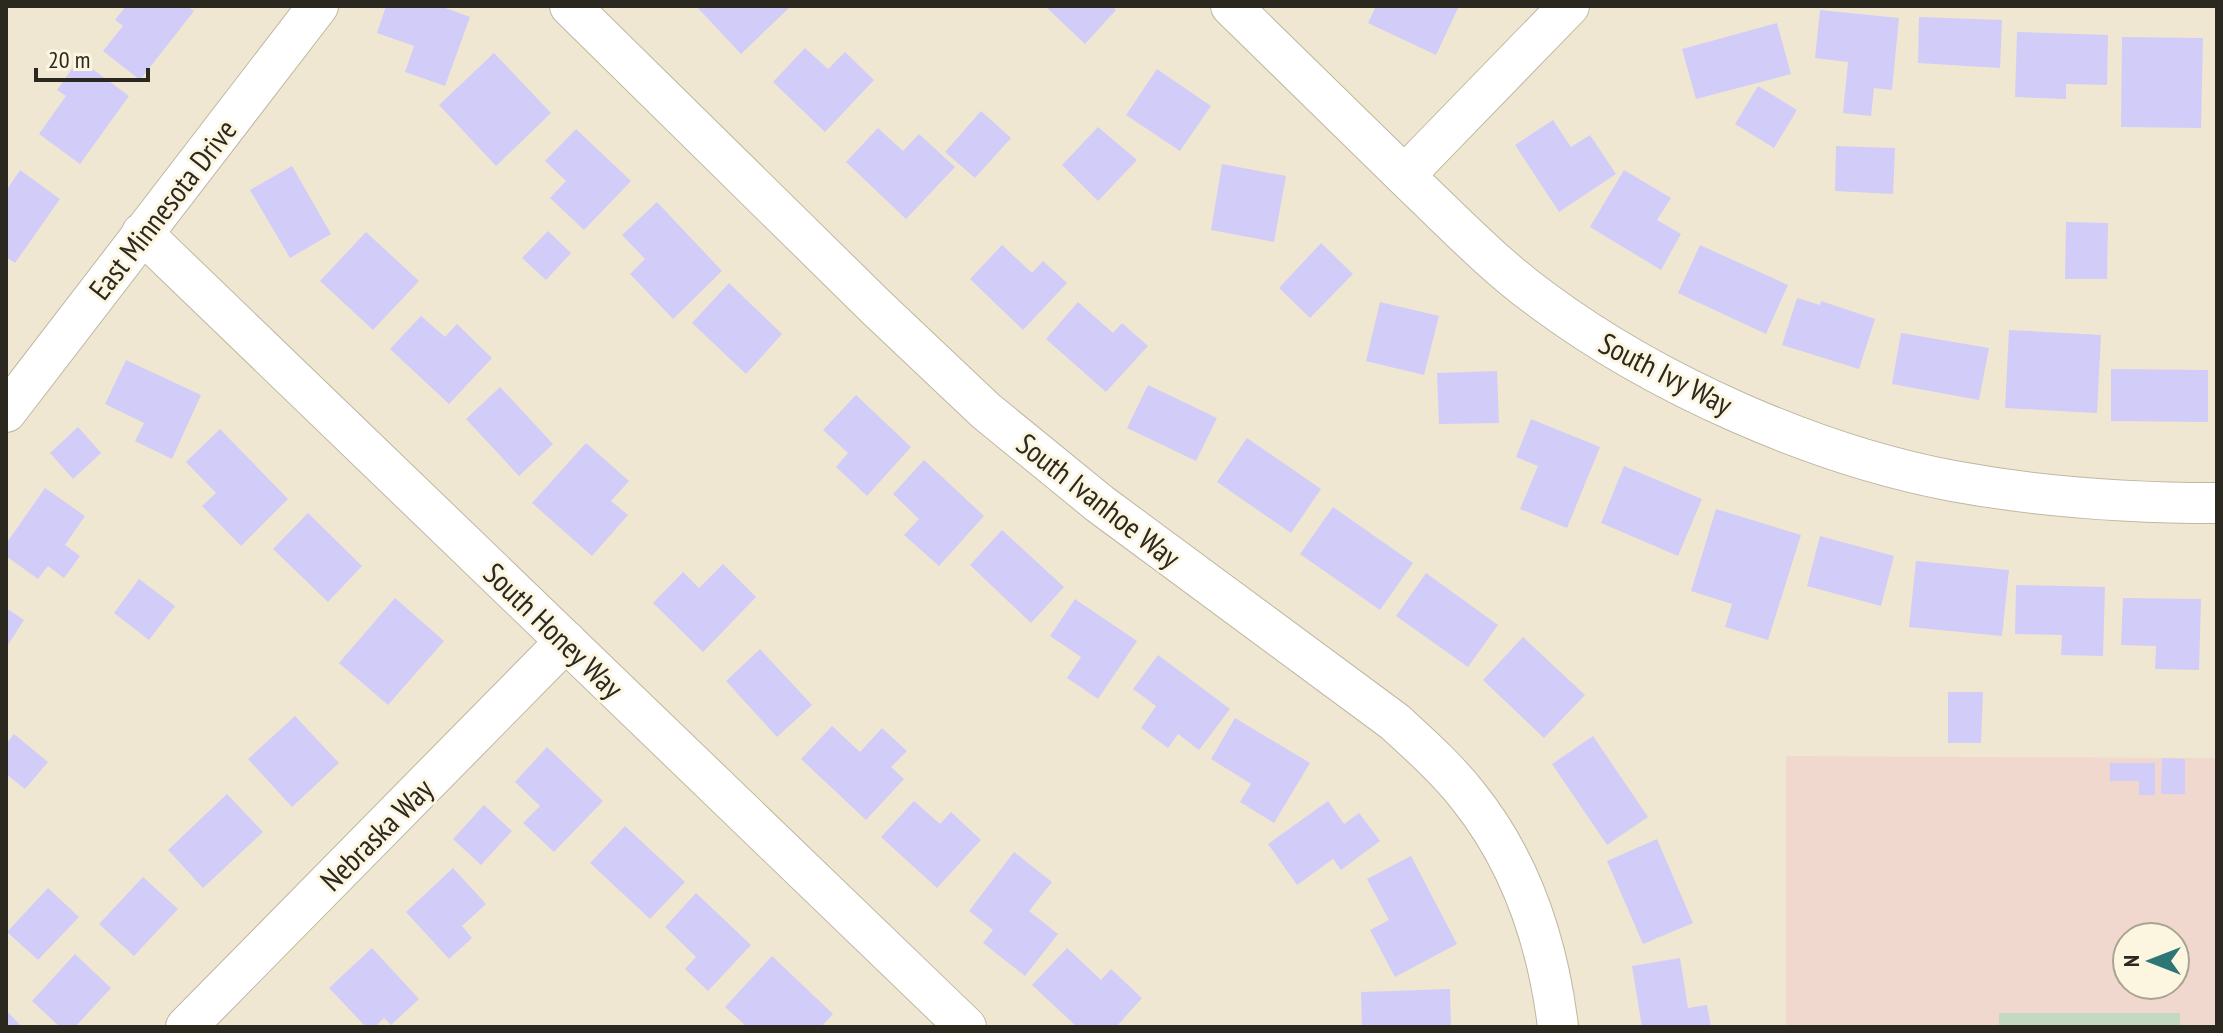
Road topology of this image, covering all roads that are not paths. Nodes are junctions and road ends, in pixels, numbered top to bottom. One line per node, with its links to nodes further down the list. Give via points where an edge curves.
1 (318, 6): 6 (street, East Minnesota Drive)
2 (570, 6): 12 (street, South Ivanhoe Way, via 986,411 1429,753 1468,796 1522,886 1547,961)
3 (1231, 6): 5 (street, South Ivy Way)
4 (1569, 6): 5 (street)
5 (1405, 175): 8 (street, South Ivy Way, via 1483,251 1595,337 1690,390 1780,428 1890,466 1980,486 2086,499)
6 (142, 233): 7 (street, East Minnesota Drive); 9 (street, South Honey Way)
7 (6, 412)
8 (2217, 503)
9 (566, 641): 10 (street, Nebraska Way); 11 (street, South Honey Way)
10 (186, 1027)
11 (966, 1027)
12 (1558, 1027)

